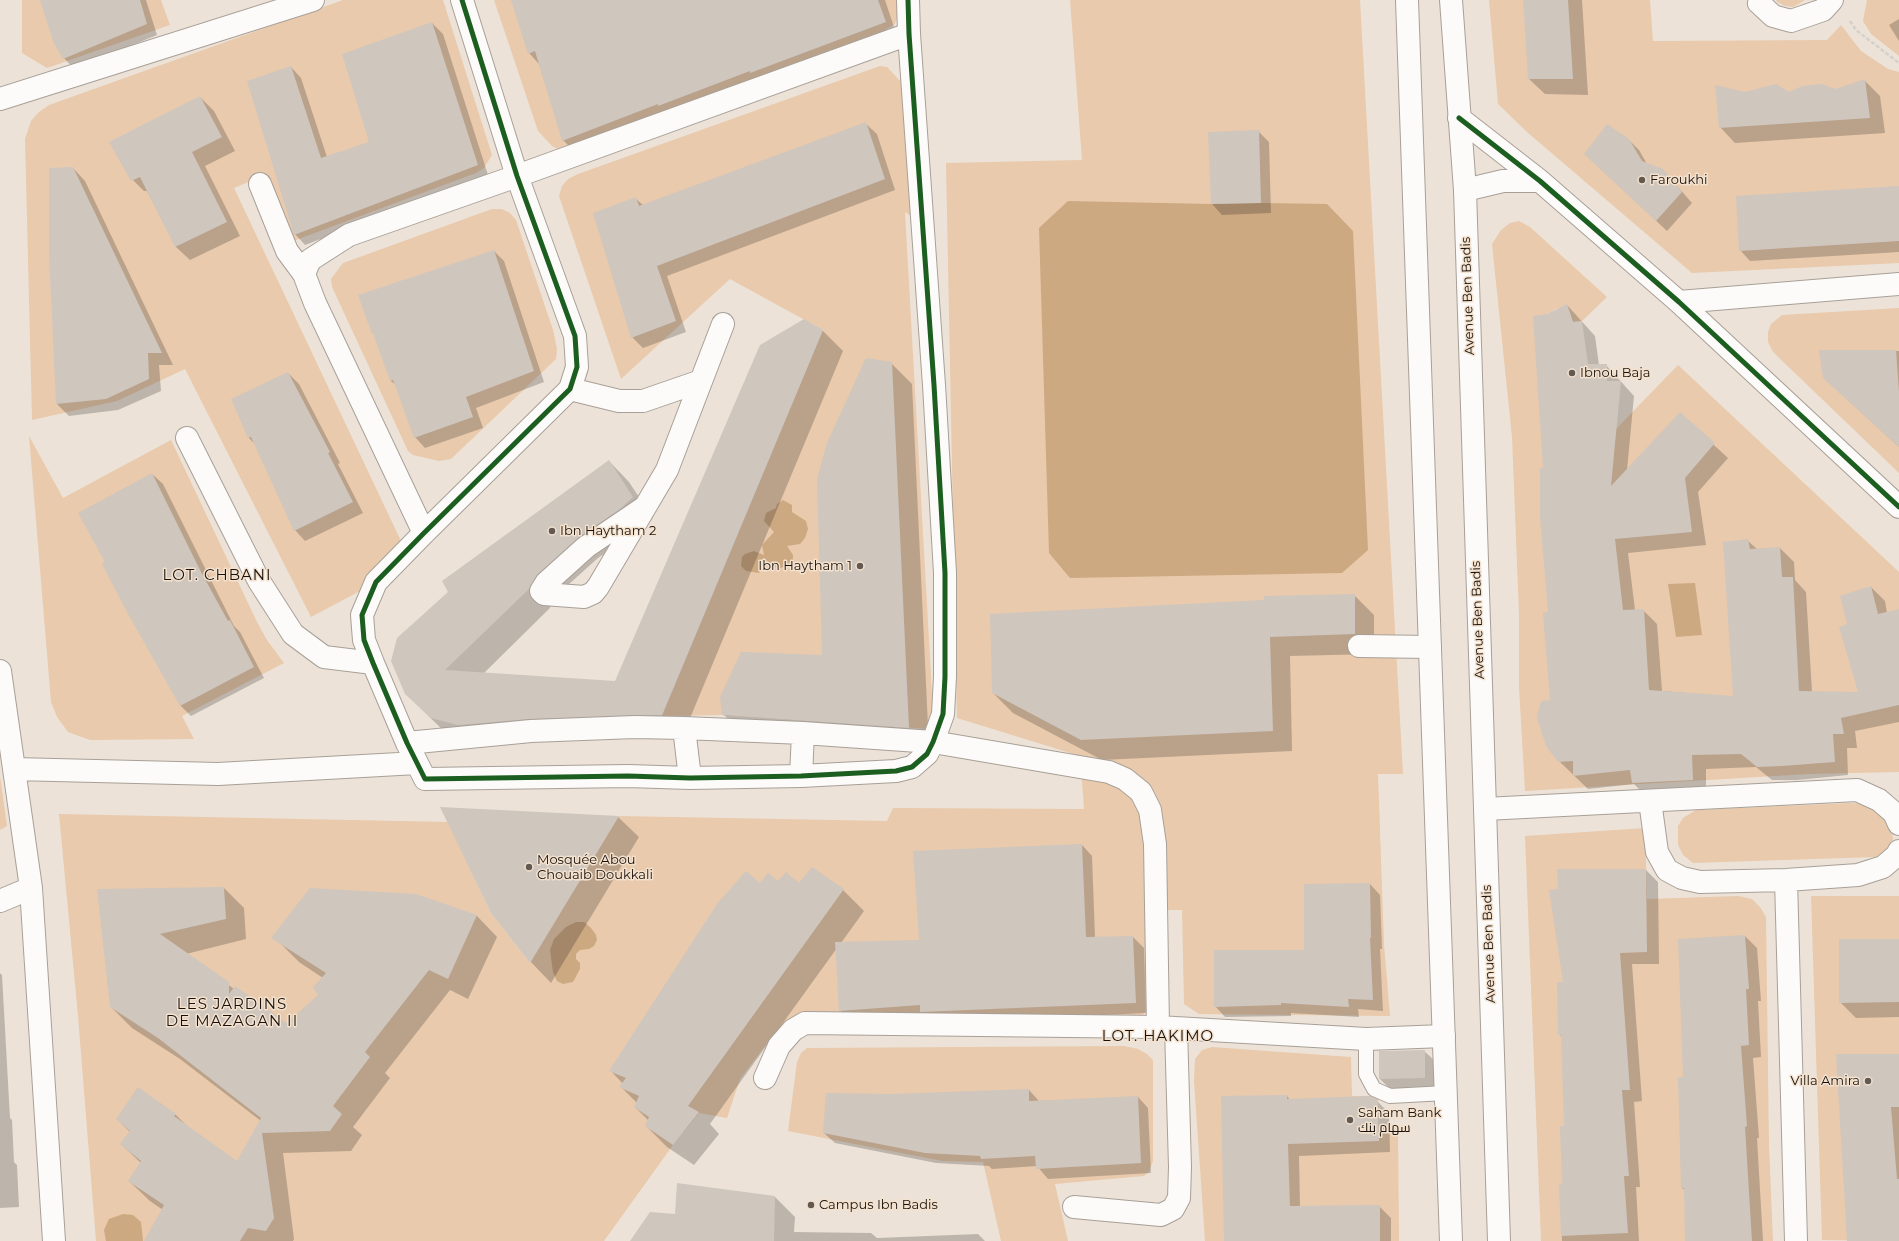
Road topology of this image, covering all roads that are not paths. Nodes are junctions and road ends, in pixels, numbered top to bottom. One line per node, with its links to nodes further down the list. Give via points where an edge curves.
1 (313, 0): 9 (street)
2 (462, 0): 11 (street)
3 (908, 0): 8 (street)
4 (1407, 0): 26 (street)
5 (1451, 0): 10 (street, Avenue Ben Badis)
6 (1760, 0): 7 (street, via 1759,3 1773,16 1791,21 1823,10)
7 (1832, 0)
8 (909, 34): 11 (street); 31 (street, via 945,573 943,714)
9 (0, 99)
10 (1458, 118): 12 (street); 14 (street, Avenue Ben Badis)
11 (518, 176): 15 (street, via 349,235 310,260); 20 (street, via 575,336 578,367)
12 (1540, 181): 14 (street, via 1503,181); 17 (street)
13 (260, 184): 15 (street, via 287,251)
14 (1465, 190): 38 (street, Avenue Ben Badis)
15 (304, 274): 24 (street, via 315,303)
16 (1899, 284): 17 (street)
17 (1678, 302): 23 (street)
18 (723, 324): 19 (street)
19 (701, 380): 20 (street, via 643,401 619,401); 22 (street, via 667,470)
20 (570, 389): 24 (street)
21 (186, 438): 27 (street, via 259,581 293,634 324,657)
22 (645, 507): 22 (street, via 593,593 584,597 544,594 541,591 546,583 586,547)
23 (1899, 507)
24 (424, 533): 27 (street, via 376,582 362,615 364,640)
25 (1359, 646): 26 (street)
26 (1430, 647): 45 (street)
27 (373, 663): 32 (street)
28 (0, 671): 34 (street)
29 (684, 728): 30 (street); 32 (street, via 531,731); 36 (street)
30 (803, 733): 31 (street); 35 (street)
31 (933, 742): 35 (street, via 927,754 912,767 896,771); 44 (street, via 1109,772 1125,779 1141,792 1150,810 1155,844)
32 (407, 743): 33 (street)
33 (418, 763): 34 (street, via 218,774); 36 (street, via 425,779 628,776)
34 (14, 769): 42 (street)
35 (801, 776): 36 (street)
36 (690, 778)
37 (1650, 801): 38 (street); 39 (street, via 1857,790 1879,800 1894,813); 41 (street, via 1657,852 1667,870 1682,878 1700,882)
38 (1485, 810): 52 (street, Avenue Ben Badis)
39 (1899, 824)
40 (1899, 851): 41 (street, via 1883,868 1858,874)
41 (1786, 880): 53 (street)
42 (31, 888): 43 (street); 50 (street)
43 (0, 901)
44 (1167, 1028): 46 (street); 47 (street, via 805,1022 793,1030 779,1046); 49 (street, via 1180,1167 1179,1198 1173,1209 1161,1215)
45 (1444, 1036): 46 (street); 48 (street)
46 (1366, 1038): 48 (lane, via 1366,1074 1374,1089 1390,1096)
47 (765, 1078)
48 (1446, 1093): 51 (street)
49 (1074, 1207)
50 (54, 1241)
51 (1451, 1241)
52 (1499, 1241)
53 (1796, 1241)

